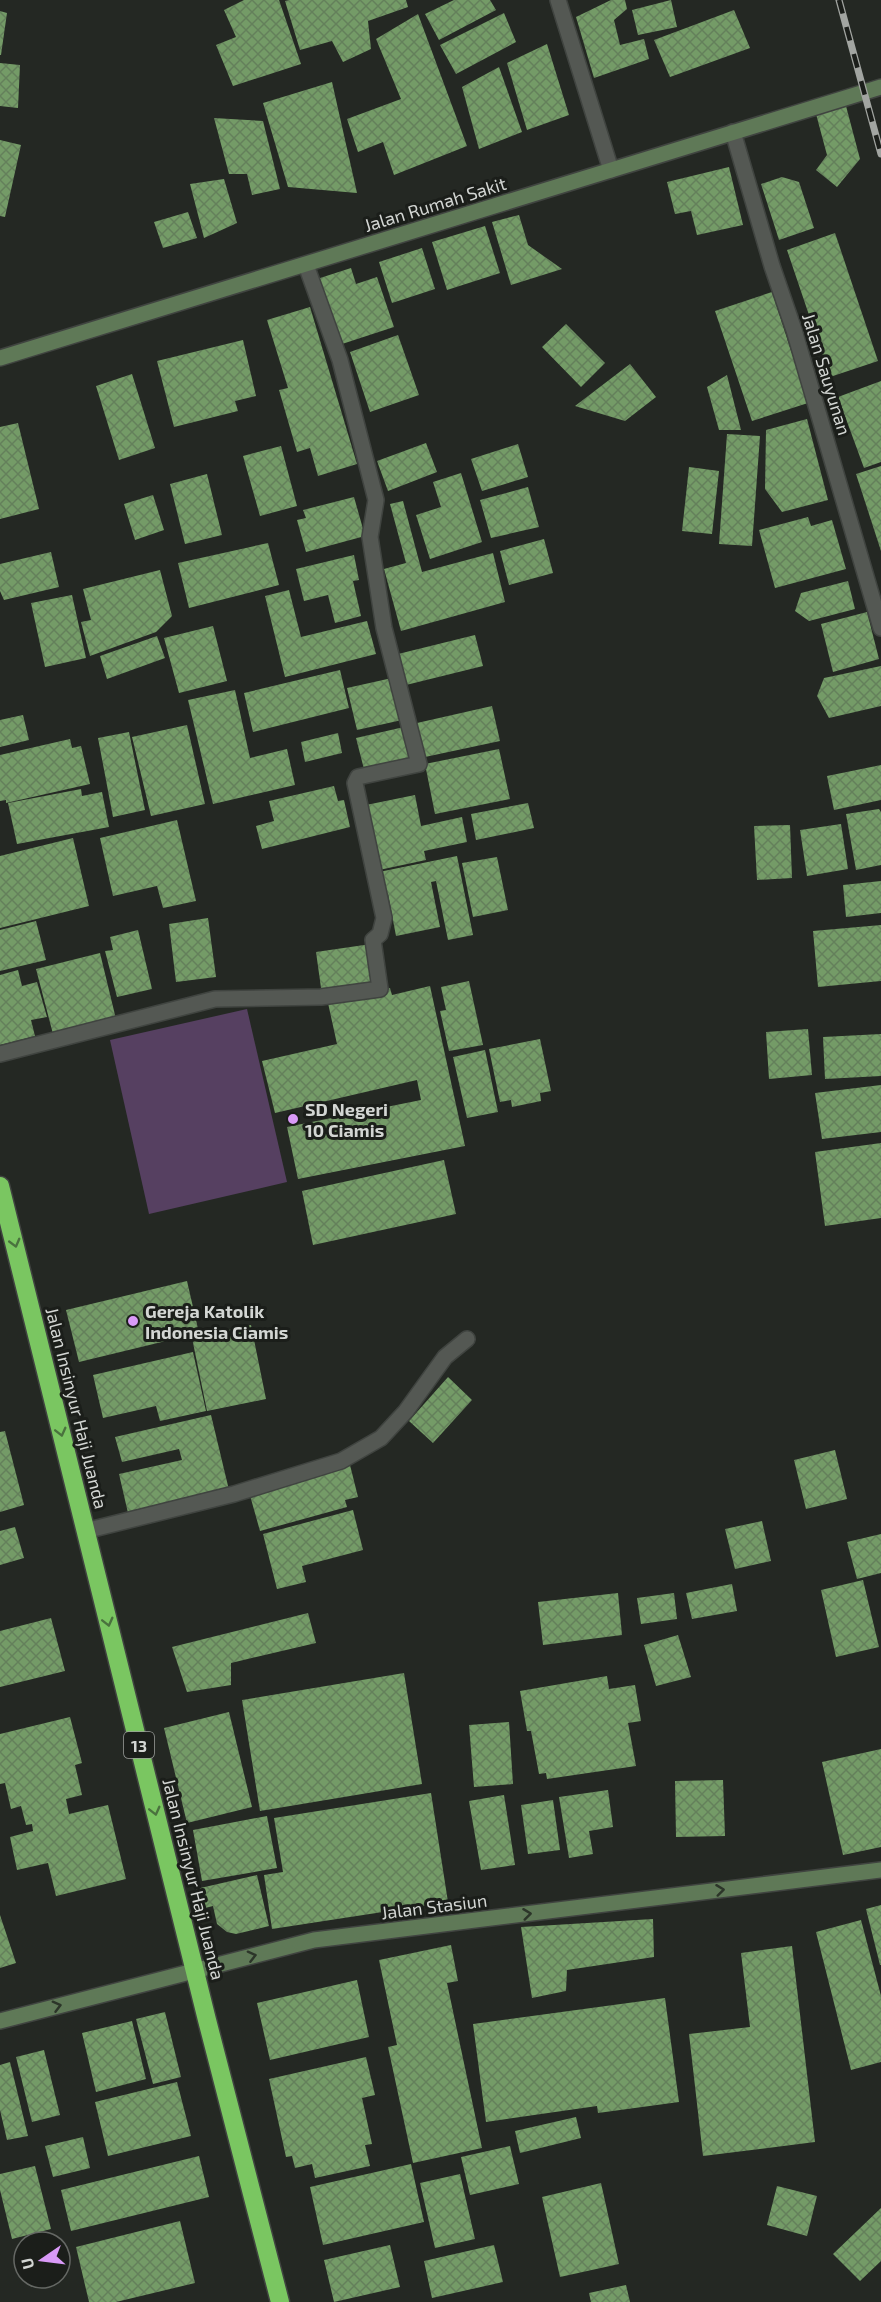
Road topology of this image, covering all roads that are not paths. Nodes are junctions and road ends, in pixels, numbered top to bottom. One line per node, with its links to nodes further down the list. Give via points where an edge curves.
1 (558, 0): 4 (street)
2 (881, 87): 3 (main road, Jalan Rumah Sakit)
3 (733, 132): 4 (main road, Jalan Rumah Sakit); 7 (street, Jalan Sauyunan)
4 (611, 170): 5 (main road, Jalan Rumah Sakit)
5 (306, 265): 6 (main road, Jalan Rumah Sakit); 8 (street, via 340,360 376,500 370,537 384,628 419,764 358,777 355,783 384,918 380,934 373,940 380,989 321,997 215,999)
6 (0, 358)
7 (881, 628)
8 (0, 1054)
9 (0, 1186): 11 (highway, Jalan Insinyur Haji Juanda / 13, one-way to 11)
10 (467, 1339): 11 (street, via 445,1358 406,1411 381,1437 341,1461 234,1494)
11 (85, 1531): 13 (highway, Jalan Insinyur Haji Juanda / 13, one-way to 13)
12 (881, 1870): 13 (main road, Jalan Stasiun, one-way to 12, via 314,1940)
13 (195, 1970): 14 (main road, Jalan Stasiun, one-way to 13); 15 (highway, Jalan Insinyur Haji Juanda / 13)
14 (0, 2021)
15 (280, 2302)

